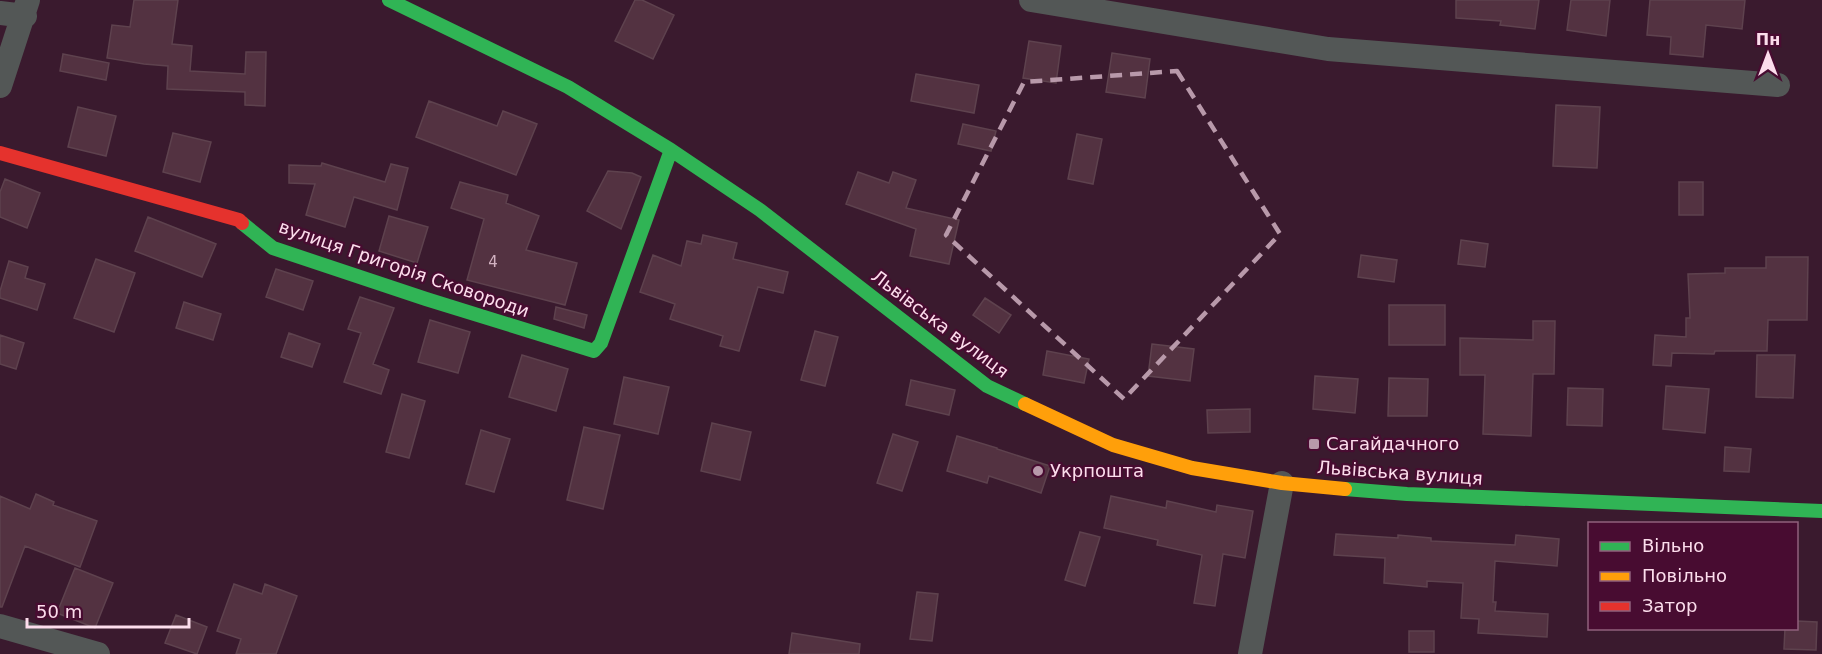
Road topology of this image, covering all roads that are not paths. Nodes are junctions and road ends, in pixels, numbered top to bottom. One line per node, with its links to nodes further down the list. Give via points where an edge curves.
1 (388, 0): 7 (main road, Львівська вулиця, via 568,87)
2 (1031, 0): 5 (street, via 1328,49)
3 (26, 8): 4 (street); 6 (street)
4 (0, 13)
5 (1778, 85)
6 (0, 86)
7 (671, 150): 8 (main road, вулиця Григорія Сковороди, via 602,343 594,351 273,248 239,220); 9 (main road, Львівська вулиця, via 760,210 987,386 1113,445 1192,468)
8 (0, 153)
9 (1282, 483): 10 (main road, Львівська вулиця, via 1407,494); 13 (street)
10 (1822, 511)
11 (0, 626): 12 (street)
12 (98, 654)
13 (1250, 654)

